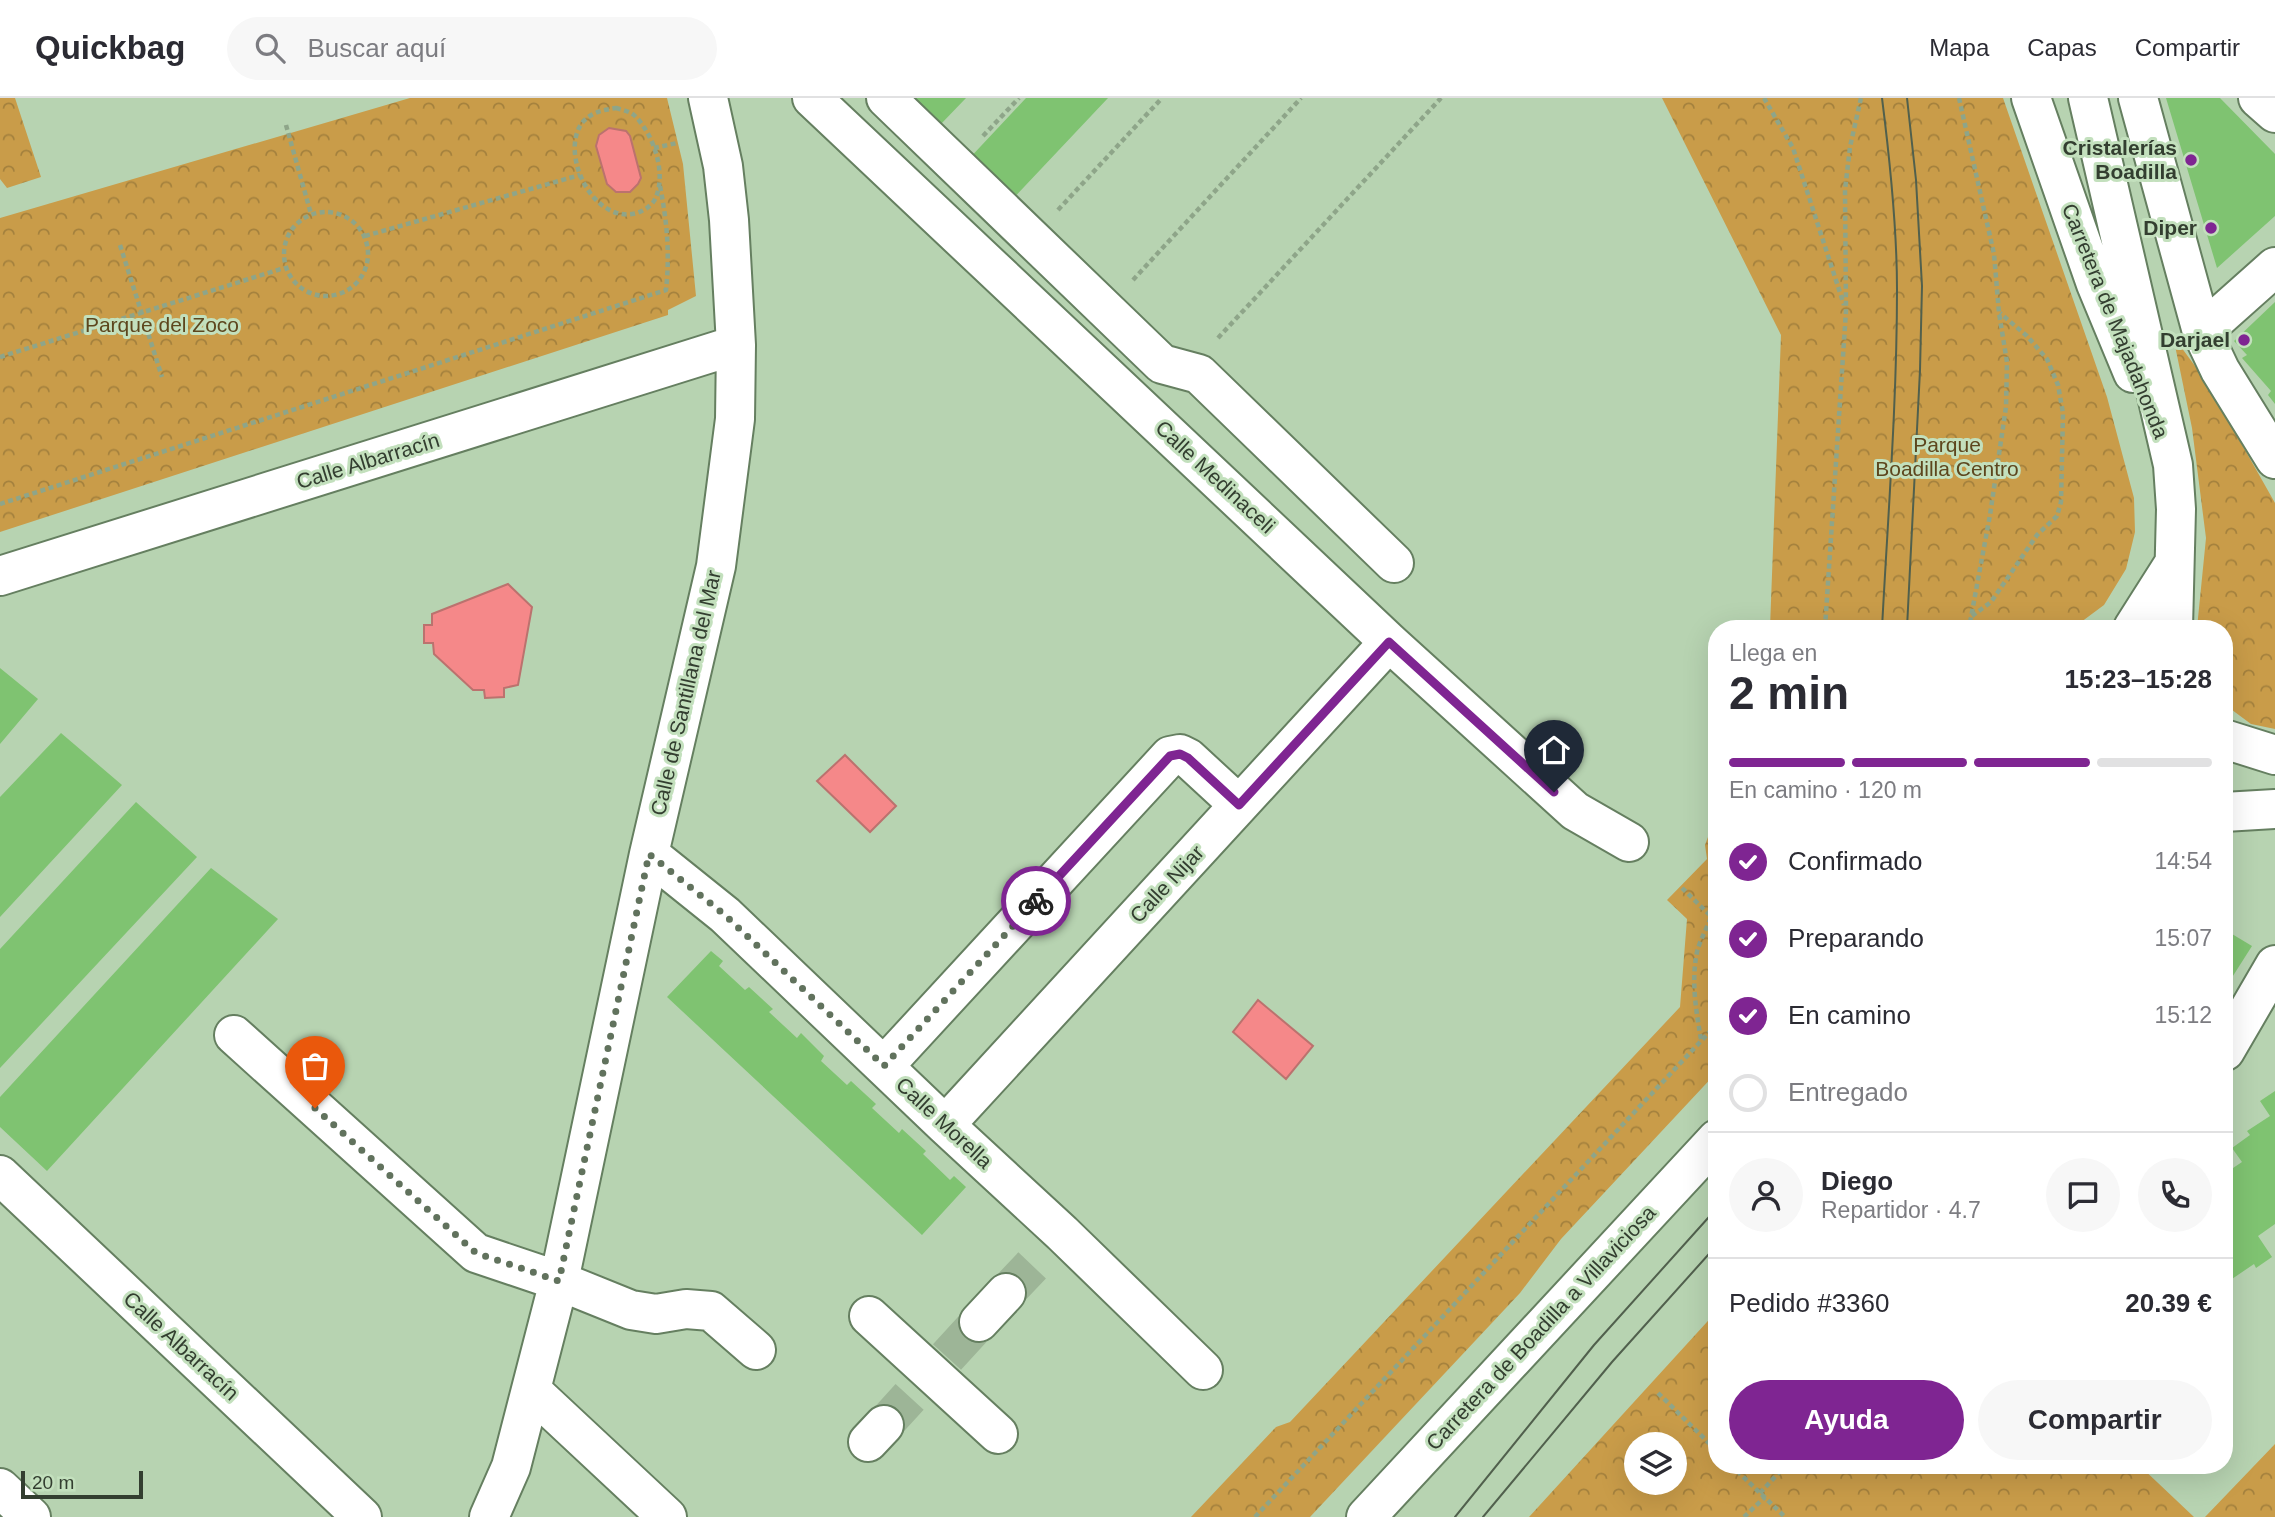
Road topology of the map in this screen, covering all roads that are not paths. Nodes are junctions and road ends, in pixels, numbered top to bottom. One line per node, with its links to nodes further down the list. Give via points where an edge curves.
1 (708, 98): 11 (street, Calle de Santillana del Mar, via 723,166)
2 (811, 98): 19 (street, Calle Medinaceli)
3 (886, 98): 14 (street, via 1163,364 1199,374)
4 (2031, 98): 13 (street, Carretera de Majadahonda, via 2096,284)
5 (2088, 98): 13 (street, Carretera de Majadahonda)
6 (2138, 98): 10 (street)
7 (2258, 98): 8 (street)
8 (2275, 113)
9 (2275, 267): 10 (street)
10 (2202, 332): 12 (street)
11 (736, 345): 16 (street, Calle Albarracín); 26 (street, Calle de Santillana del Mar, via 735,419 716,566)
12 (2275, 459)
13 (2172, 465): 15 (street, Carretera de Majadahonda, via 2176,509)
14 (1394, 563)
15 (2173, 565): 17 (street, Carretera de Majadahonda); 18 (street, Carretera de Majadahonda)
16 (0, 576)
17 (2138, 620)
18 (2172, 620)
19 (1389, 642): 22 (street, Calle Nijar); 25 (street, Calle Medinaceli, via 1575,811)
20 (2233, 742): 21 (street)
21 (2275, 755)
22 (1239, 805): 30 (street, via 1188,758 1170,756); 31 (street, Calle Nijar)
23 (2275, 809): 24 (street)
24 (2233, 811)
25 (1629, 842)
26 (649, 854): 30 (street, Calle Morella, via 725,915); 34 (street, Calle de Santillana del Mar)
27 (2275, 965): 29 (street)
28 (234, 1035): 34 (street, via 476,1253)
29 (2233, 1037)
30 (884, 1066): 31 (street, Calle Morella)
31 (945, 1125): 39 (street, Calle Morella, via 1053,1243)
32 (1708, 1149): 47 (street, Carretera de Boadilla a Villaviciosa)
33 (0, 1175): 44 (street, Calle Albarracín)
34 (559, 1281): 38 (street, via 631,1310 656,1314 686,1308 711,1311); 40 (street, Calle de Santillana del Mar)
35 (1006, 1293): 37 (street)
36 (869, 1316): 41 (street)
37 (979, 1322)
38 (756, 1350)
39 (1203, 1370)
40 (531, 1390): 45 (street, Calle de Santillana del Mar, via 511,1467); 46 (street)
41 (998, 1434)
42 (0, 1488): 43 (street)
43 (31, 1517)
44 (362, 1517)
45 (489, 1517)
46 (667, 1517)
47 (1366, 1517)

